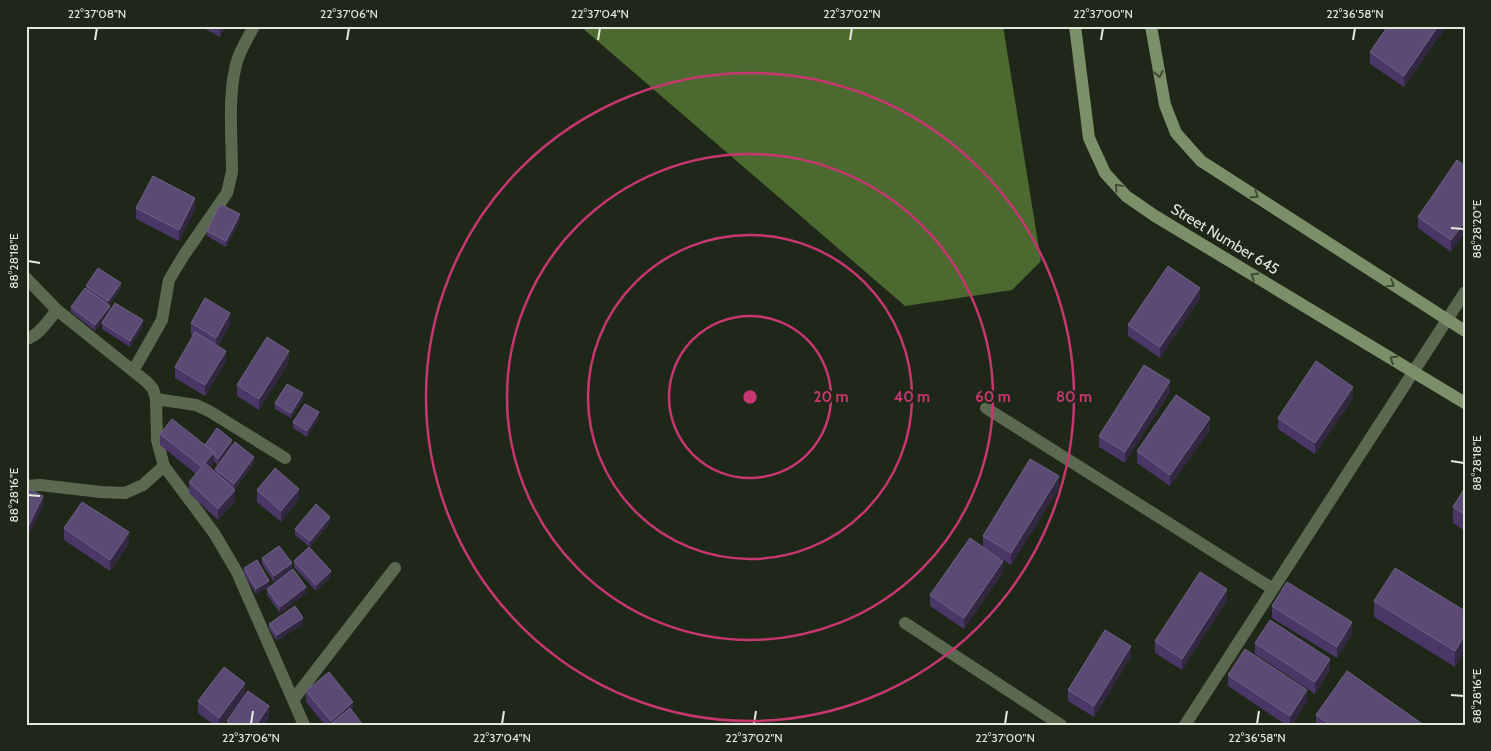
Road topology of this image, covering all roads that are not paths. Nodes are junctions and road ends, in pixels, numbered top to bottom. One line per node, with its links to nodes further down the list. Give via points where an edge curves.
1 (254, 26): 10 (street, via 238,57 232,88 230,185 169,280 162,320)
2 (1075, 26): 11 (street, Street Number 645, one-way to 2, via 1126,196 1105,173 1089,138)
3 (1151, 26): 7 (street, one-way to 7, via 1165,105 1176,133 1201,161)
4 (26, 278): 6 (street)
5 (1465, 292): 7 (street)
6 (57, 310): 9 (street, via 37,333); 10 (street)
7 (1447, 320): 8 (street); 11 (street)
8 (1465, 331)
9 (26, 339)
10 (133, 371): 12 (street, via 153,389)
11 (1414, 372): 13 (street, Street Number 645); 19 (street)
12 (156, 399): 15 (street, via 196,405); 16 (street, via 157,440)
13 (1465, 403)
14 (986, 408): 19 (street)
15 (284, 458)
16 (164, 466): 17 (street, via 143,485 125,493); 21 (street, via 229,558)
17 (26, 486)
18 (395, 568): 21 (street)
19 (1273, 589): 24 (street)
20 (905, 623): 23 (street)
21 (293, 700): 22 (street)
22 (304, 725)
23 (1061, 725)
24 (1185, 725)

